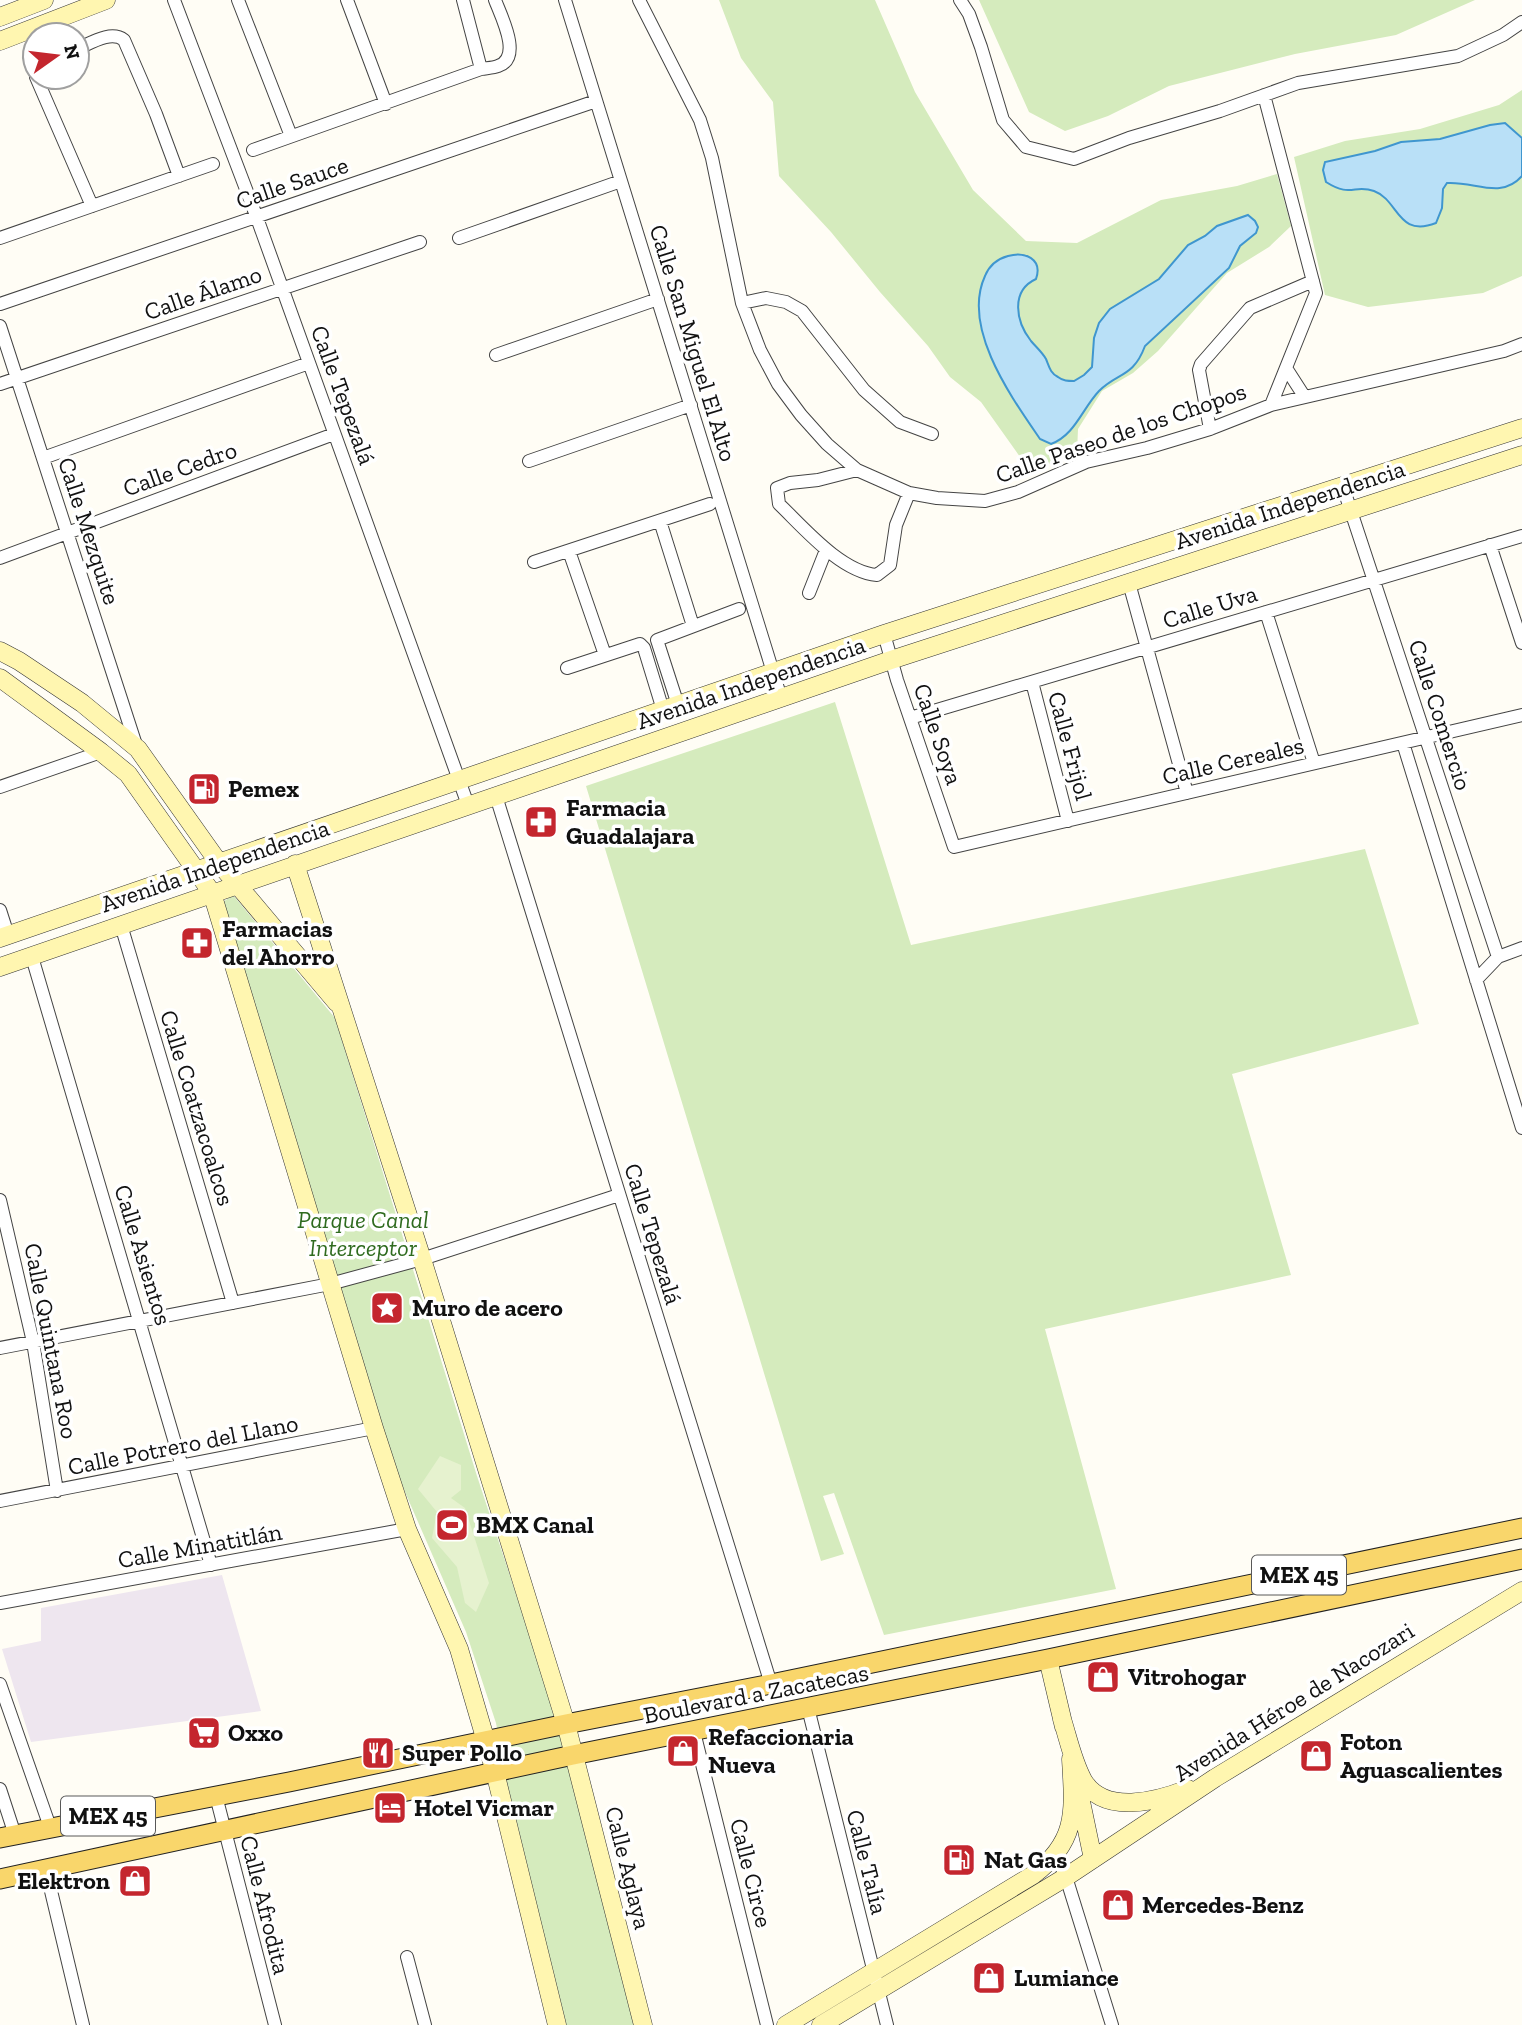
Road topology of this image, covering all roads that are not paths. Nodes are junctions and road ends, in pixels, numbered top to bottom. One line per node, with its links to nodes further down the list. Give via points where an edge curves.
1 (44, 0): 11 (main road)
2 (106, 0): 13 (main road)
3 (174, 0): 26 (street, Calle Tepezalá)
4 (238, 0): 20 (street)
5 (347, 0): 19 (street)
6 (463, 0): 15 (street)
7 (495, 0): 15 (street, via 510,52 499,66)
8 (565, 0): 18 (street, Calle San Miguel El Alto)
9 (639, 0): 33 (street, Calle Paseo de los Chopos, via 700,120)
10 (960, 0): 17 (street, via 981,47 1003,120 1027,147 1074,159)
11 (0, 17)
12 (1522, 22): 17 (street, via 1458,56 1298,83)
13 (0, 41)
14 (91, 43): 23 (street, via 111,36 124,40)
15 (481, 69): 19 (street)
16 (42, 91): 25 (street)
17 (1264, 95): 30 (street, Calle Paseo de los Chopos)
18 (596, 101): 24 (street, Calle San Miguel El Alto); 26 (street, Calle Sauce)
19 (386, 104): 20 (street)
20 (291, 136): 21 (street)
21 (253, 150)
22 (213, 164): 23 (street)
23 (179, 176): 25 (street)
24 (621, 181): 28 (street); 32 (street, Calle San Miguel El Alto)
25 (92, 206): 27 (street)
26 (257, 218): 31 (street, Calle Tepezalá); 34 (street, Calle Sauce)
27 (0, 238)
28 (459, 238)
29 (420, 242): 31 (street, Calle Álamo)
30 (1313, 281): 39 (street, Calle Paseo de los Chopos, via 1315,299); 46 (street, via 1250,308 1201,364)
31 (282, 289): 38 (street, Calle Tepezalá); 40 (street, Calle Álamo)
32 (658, 299): 37 (street); 43 (street, Calle San Miguel El Alto)
33 (741, 303): 48 (street, via 766,298 802,310 864,390 900,422); 52 (street, Calle Paseo de los Chopos, via 778,384 827,444)
34 (0, 304)
35 (0, 326): 40 (street, Calle Mezquite)
36 (1522, 344): 42 (street)
37 (496, 355)
38 (309, 363): 47 (street, Calle Tepezalá); 50 (street)
39 (1286, 368): 42 (street); 44 (street, Calle Paseo de los Chopos)
40 (17, 378): 41 (street, Calle Álamo); 50 (street, Calle Mezquite)
41 (0, 384)
42 (1304, 396): 44 (street)
43 (691, 405): 51 (street); 78 (street, Calle San Miguel El Alto)
44 (1271, 405): 46 (street, Calle Paseo de los Chopos)
45 (1522, 428): 53 (main road, Avenida Independencia)
46 (1210, 429): 54 (street, Calle Paseo de los Chopos, via 1086,462 985,501)
47 (334, 434): 58 (street, Calle Cedro); 90 (street, Calle Tepezalá)
48 (932, 434)
49 (1522, 455): 56 (main road, Avenida Independencia)
50 (43, 458): 58 (street, Calle Mezquite)
51 (529, 461)
52 (857, 470): 54 (street, Calle Paseo de los Chopos); 61 (street, via 777,488 779,504)
53 (1343, 487): 56 (street, Calle Comercio); 71 (main road, Avenida Independencia)
54 (909, 493): 61 (street, via 896,524 890,565 877,575 866,574)
55 (710, 504): 57 (street)
56 (1351, 512): 65 (street, Calle Comercio); 66 (main road, Avenida Independencia)
57 (660, 521): 62 (street); 70 (street)
58 (68, 533): 63 (street, Calle Cedro); 87 (street, Calle Mezquite)
59 (1522, 536): 60 (street, Calle Uva)
60 (1490, 545): 65 (street, Calle Uva); 72 (street)
61 (827, 550): 67 (street)
62 (569, 551): 64 (street); 75 (street)
63 (0, 558)
64 (534, 562)
65 (1373, 580): 69 (street, Calle Uva); 85 (street, Calle Comercio)
66 (1129, 583): 73 (street); 76 (main road, Avenida Independencia)
67 (809, 593)
68 (739, 609): 70 (street)
69 (1266, 612): 73 (street, Calle Uva); 89 (street)
70 (692, 626): 82 (street, via 657,640)
71 (884, 634): 76 (street, Calle Soya); 78 (main road, Avenida Independencia)
72 (1522, 643)
73 (1147, 647): 80 (street, Calle Uva); 92 (street)
74 (0, 651): 87 (main road, via 82,703)
75 (605, 655): 77 (street); 82 (street, via 640,644)
76 (891, 660): 81 (main road, Avenida Independencia); 84 (street, Calle Soya)
77 (567, 668)
78 (774, 672): 81 (street, Calle San Miguel El Alto); 82 (main road, Avenida Independencia)
79 (0, 678): 88 (main road)
80 (1032, 681): 84 (street, Calle Uva); 95 (street, Calle Frijol)
81 (781, 698): 93 (main road, Avenida Independencia)
82 (670, 708): 90 (main road, Avenida Independencia)
83 (1522, 715): 85 (street, Calle Cereales)
84 (910, 718): 96 (street, Calle Soya)
85 (1425, 737): 86 (street, Calle Cereales); 107 (street, Calle Comercio)
86 (1403, 743): 89 (street, Calle Cereales); 109 (street, Calle Comercio)
87 (138, 749): 97 (main road)
88 (101, 752): 91 (street); 99 (main road, via 128,774)
89 (1314, 763): 92 (street, Calle Cereales)
90 (459, 780): 94 (street, Calle Tepezalá); 97 (main road, Avenida Independencia)
91 (0, 787)
92 (1187, 793): 95 (street, Calle Cereales)
93 (496, 796): 94 (main road, Avenida Independencia); 112 (street, Calle Tepezalá)
94 (468, 805): 98 (main road, Avenida Independencia)
95 (1068, 821): 96 (street, Calle Cereales)
96 (954, 847)
97 (219, 863): 99 (main road, Avenida Independencia); 100 (main road)
98 (295, 864): 100 (main road, Avenida Independencia); 110 (main road, Calle Aglaya)
99 (196, 871): 101 (main road); 104 (main road, Avenida Independencia)
100 (237, 884): 101 (main road, Avenida Independencia); 110 (main road)
101 (212, 893): 103 (main road, Avenida Independencia); 115 (main road)
102 (0, 910): 104 (street)
103 (121, 925): 106 (main road, Avenida Independencia); 116 (street, Calle Coatzacoalcos)
104 (4, 937)
105 (1522, 948): 107 (street)
106 (32, 957): 108 (main road, Avenida Independencia); 117 (street, Calle Asientos)
107 (1498, 957): 109 (street)
108 (0, 967)
109 (1476, 981): 111 (street, Calle Comercio)
110 (344, 1011): 114 (main road, Calle Aglaya)
111 (1522, 1128)
112 (619, 1195): 114 (street); 133 (street, Calle Tepezalá)
113 (0, 1200): 118 (street, Calle Quintana Roo)
114 (422, 1259): 115 (street); 136 (main road, Calle Aglaya)
115 (330, 1284): 116 (street); 120 (main road)
116 (233, 1303): 117 (street)
117 (141, 1321): 118 (street); 121 (street, Calle Asientos)
118 (33, 1342): 119 (street); 122 (street, Calle Quintana Roo)
119 (0, 1348)
120 (374, 1428): 121 (street, Calle Potrero del Llano); 125 (main road)
121 (182, 1466): 122 (street, Calle Potrero del Llano); 127 (street, Calle Asientos)
122 (57, 1491): 123 (street, Calle Potrero del Llano)
123 (0, 1501)
124 (1522, 1528): 130 (main road, Boulevard a Zacatecas / MEX 45)
125 (407, 1529): 127 (street, Calle Minatitlán); 138 (main road, via 459,1649)
126 (1522, 1559): 131 (main road, Boulevard a Zacatecas / MEX 45)
127 (211, 1565): 129 (street, Calle Minatitlán)
128 (1522, 1591): 142 (main road, Avenida Héroe de Nacozari)
129 (0, 1603)
130 (1077, 1622): 131 (main road, via 1059,1637); 133 (main road, Boulevard a Zacatecas / MEX 45)
131 (1048, 1659): 134 (main road, Boulevard a Zacatecas / MEX 45); 135 (main road)
132 (0, 1684): 145 (street)
133 (771, 1684): 136 (main road, Boulevard a Zacatecas / MEX 45)
134 (808, 1708): 137 (main road, Boulevard a Zacatecas / MEX 45); 154 (street, Calle Talía)
135 (1062, 1719): 140 (main road); 142 (main road, via 1084,1781 1108,1799 1156,1800)
136 (566, 1724): 138 (main road, Boulevard a Zacatecas / MEX 45); 139 (main road, Calle Aglaya)
137 (694, 1732): 139 (main road, Boulevard a Zacatecas / MEX 45); 161 (street, Calle Circe)
138 (486, 1741): 141 (main road); 144 (main road, Boulevard a Zacatecas / MEX 45)
139 (573, 1755): 141 (main road, Boulevard a Zacatecas / MEX 45); 160 (main road, Calle Aglaya)
140 (1071, 1759): 148 (main road, via 1072,1809 1064,1844); 149 (main road)
141 (495, 1772): 146 (main road, Boulevard a Zacatecas / MEX 45); 159 (main road)
142 (1215, 1778): 149 (main road, Avenida Héroe de Nacozari)
143 (0, 1789): 147 (street)
144 (216, 1796): 145 (main road, Boulevard a Zacatecas / MEX 45); 146 (street, Calle Afrodita)
145 (50, 1827): 147 (main road, Boulevard a Zacatecas / MEX 45)
146 (225, 1831): 150 (main road, Boulevard a Zacatecas / MEX 45); 157 (street, Calle Afrodita)
147 (7, 1836)
148 (1056, 1856): 151 (street); 154 (main road, via 1033,1875)
149 (1093, 1859): 151 (main road, Avenida Héroe de Nacozari)
150 (46, 1870): 152 (main road, Boulevard a Zacatecas / MEX 45); 156 (street)
151 (1066, 1877): 155 (main road, Avenida Héroe de Nacozari); 165 (street)
152 (0, 1879)
153 (407, 1958): 158 (street)
154 (873, 1972): 155 (street, Calle Talía); 162 (main road)
155 (878, 1990): 163 (main road, Avenida Héroe de Nacozari); 164 (street, Calle Talía)
156 (83, 2025)
157 (275, 2025)
158 (425, 2025)
159 (557, 2025)
160 (643, 2025)
161 (766, 2025)
162 (786, 2025)
163 (821, 2025)
164 (887, 2025)
165 (1112, 2025)

